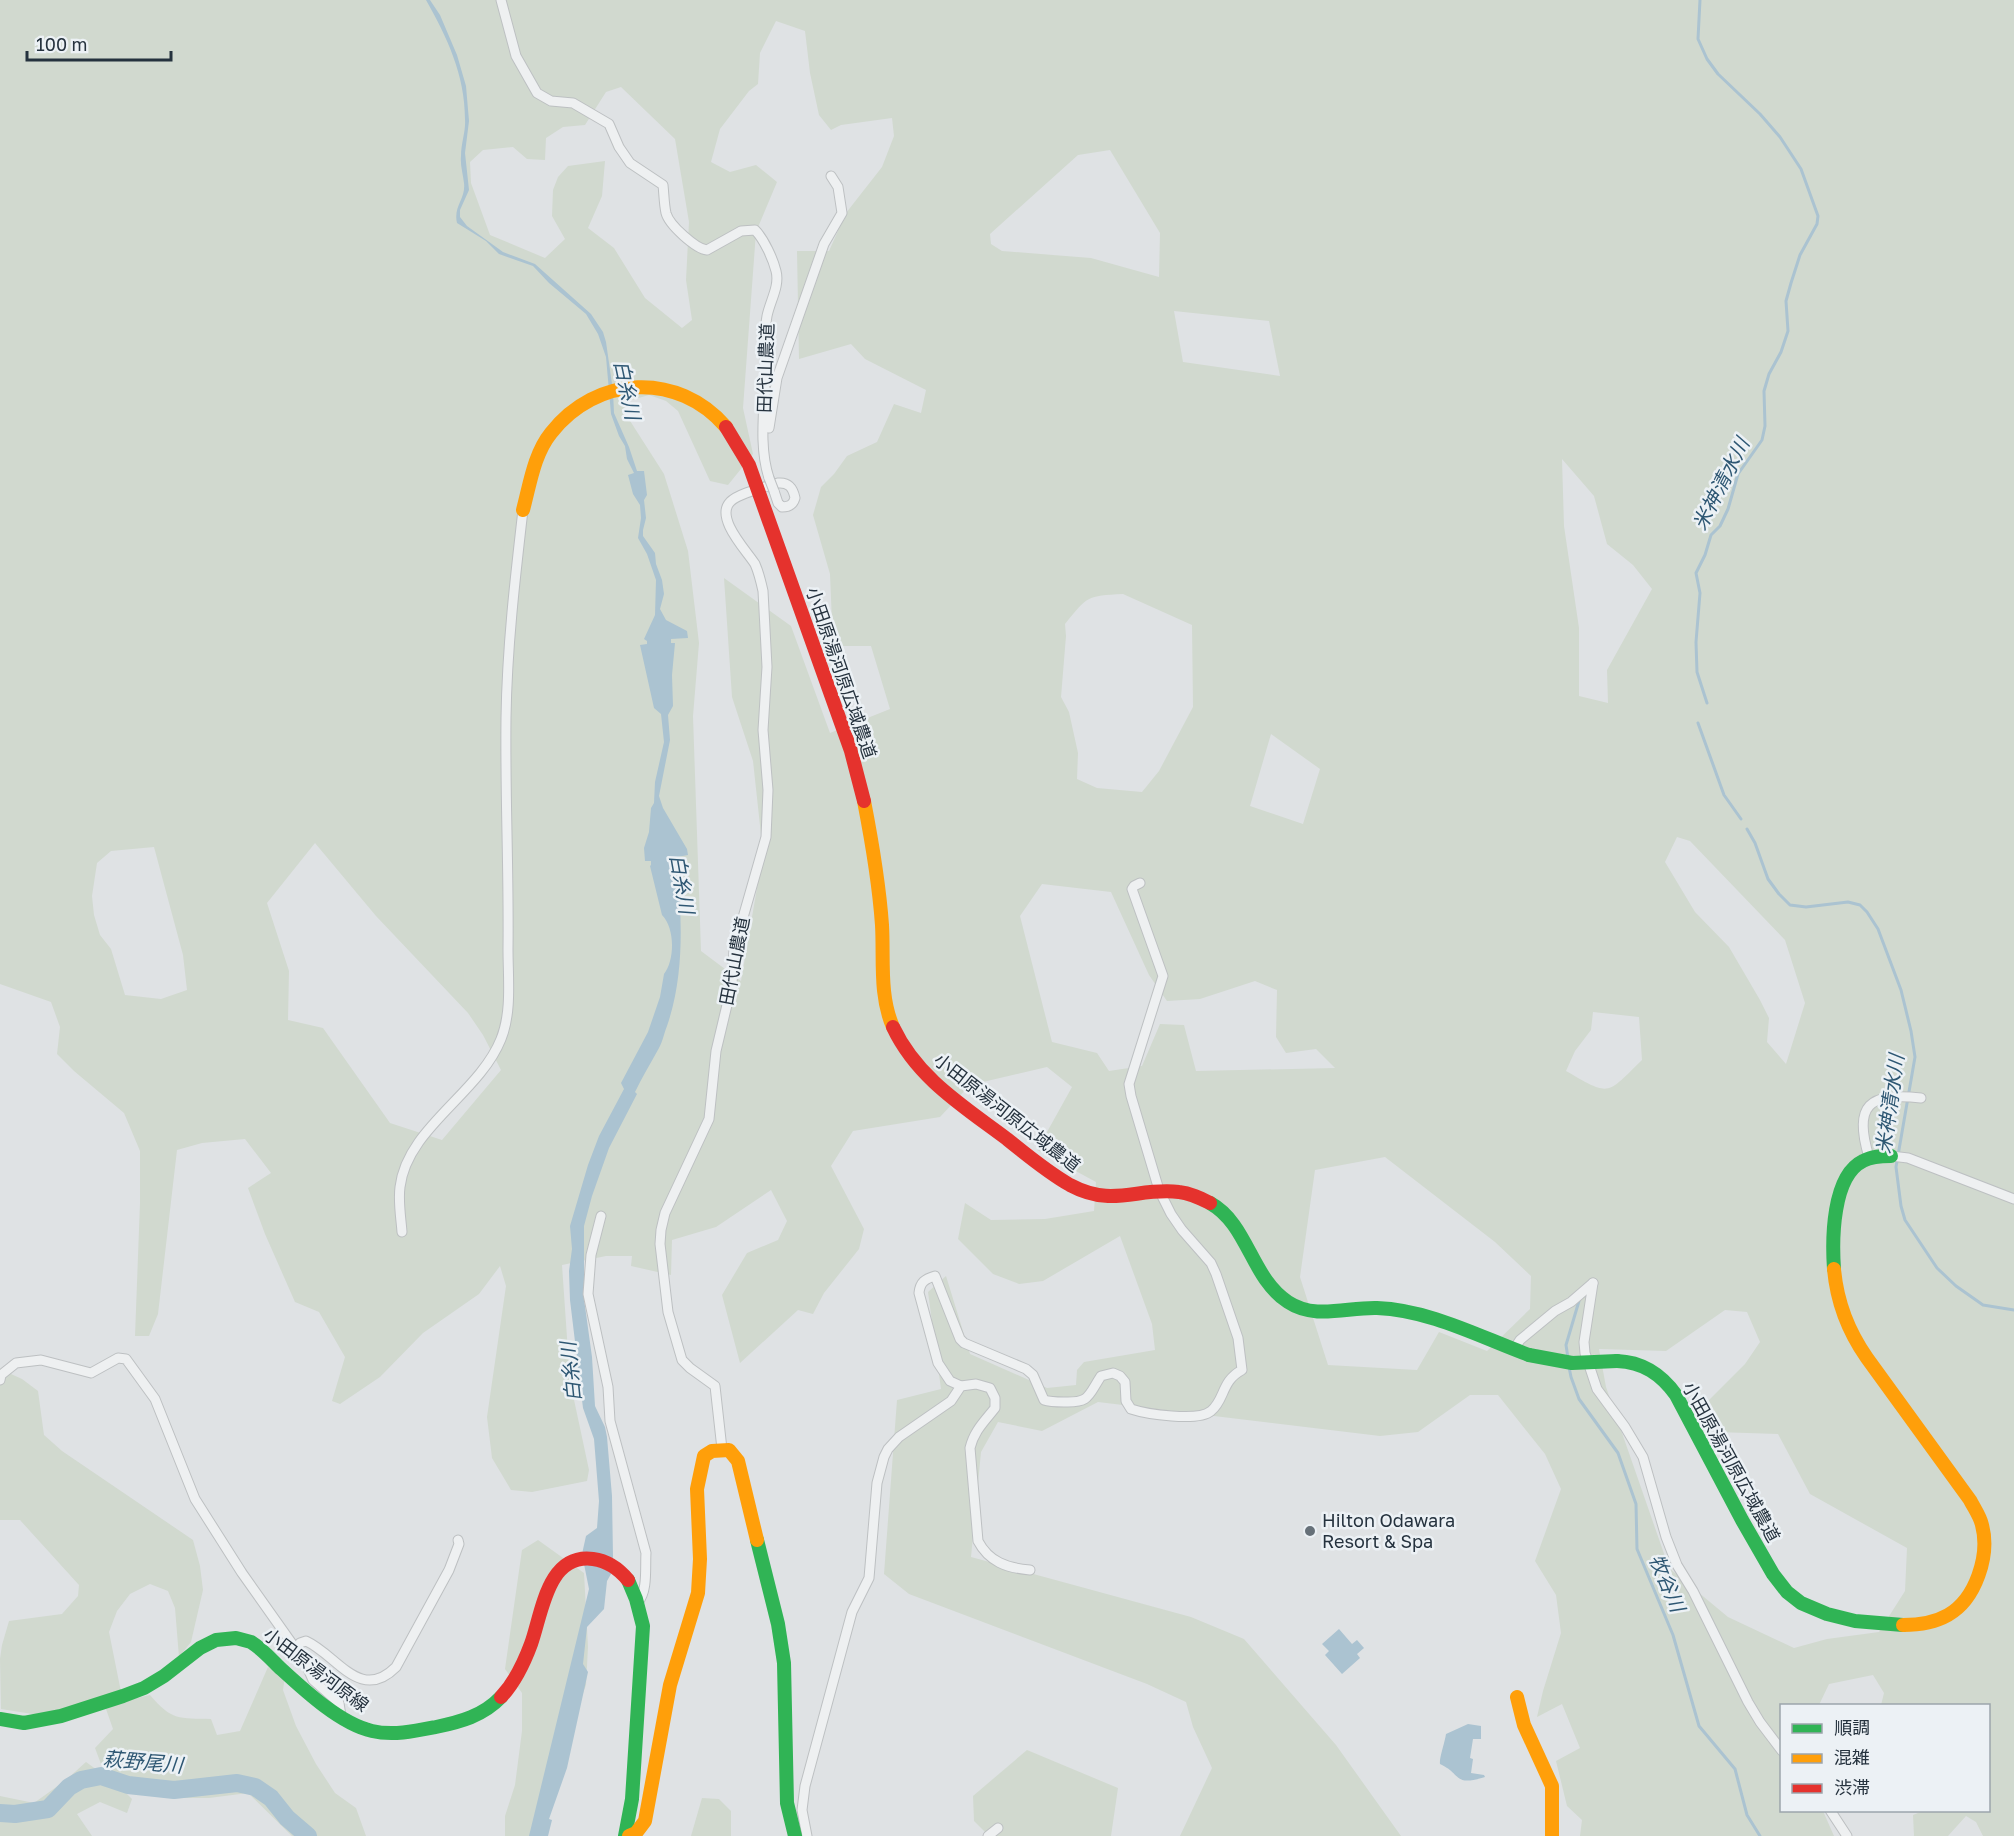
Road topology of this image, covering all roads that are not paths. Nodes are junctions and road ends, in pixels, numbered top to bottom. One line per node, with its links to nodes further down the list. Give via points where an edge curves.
1 (501, 0): 3 (street, 田代山農道, via 516,56 537,93 551,101 573,104 609,124 630,164 663,185 667,216 695,246 707,250 741,231 755,230 760,235 777,279 767,316)
2 (831, 176): 3 (street, via 838,186 842,213 824,244 777,378)
3 (764, 441): 4 (street, 田代山農道, bridge, via 764,465 768,478 774,491 778,503 782,507 793,504 794,492 784,483)
4 (758, 489): 5 (street, 小田原湯河原広域農道, via 735,438 717,416 668,389 635,386 603,393 580,404 563,419 550,435 534,470); 10 (street, 小田原湯河原広域農道, via 863,796 876,863 884,994 902,1045 918,1067 947,1094 1071,1185 1100,1197); 17 (street, 田代山農道, via 730,502 725,516 756,566 763,591 767,667 763,730 768,790 766,837 734,949 732,984 716,1052 709,1119 665,1213 660,1244 668,1312 682,1360 715,1386)
5 (523, 510): 13 (street, 小田原湯河原広域農道, via 508,647 506,707 508,1010 490,1062 430,1129 408,1160 400,1187)
6 (1140, 883): 10 (street, via 1132,889 1163,976 1129,1084)
7 (1919, 1098): 9 (street, via 1890,1097 1870,1105 1863,1118)
8 (1891, 1156): 9 (street); 11 (street, via 1908,1158)
9 (1869, 1157): 14 (street, 小田原湯河原広域農道, bridge, via 1850,1170 1839,1198 1834,1263 1839,1301 1847,1326 1863,1352 1970,1500 1982,1524 1983,1564 1970,1592 1948,1615 1922,1623 1886,1625 1845,1620 1805,1606 1776,1578 1678,1398 1659,1375 1637,1363 1572,1363)
10 (1159, 1191): 14 (street, 小田原湯河原広域農道, via 1192,1194 1221,1210 1235,1225 1266,1281 1288,1303 1316,1312 1374,1308 1414,1313); 16 (street, via 1182,1230 1211,1263 1238,1338 1242,1370 1229,1379 1212,1411 1188,1417 1131,1408 1126,1401 1125,1382 1113,1373 1101,1376 1080,1402 1044,1400 1033,1375 1026,1369 960,1339 935,1276 923,1281 920,1293 938,1363 950,1381)
11 (2014, 1199)
12 (601, 1216): 20 (street, via 591,1255 588,1294 608,1387 610,1421 646,1553 642,1598)
13 (402, 1232)
14 (1514, 1349): 25 (street, via 1520,1340 1593,1283 1584,1342 1597,1389 1643,1457 1677,1565 1748,1702)
15 (0, 1380): 21 (street, via 0,1375 16,1363 41,1360 91,1373 118,1358 126,1359 155,1399 195,1499)
16 (961, 1386): 19 (street, via 976,1384 990,1388 995,1398 995,1408 977,1428 970,1448 978,1541 996,1562); 30 (street, via 951,1401 899,1437 885,1457 878,1483 869,1578 852,1612 802,1797)
17 (723, 1449): 28 (street, via 704,1456 700,1467 698,1594 670,1685 645,1821 636,1833); 29 (street, via 738,1461 778,1624 784,1663 787,1803)
18 (458, 1540): 21 (street, via 449,1570 390,1673 368,1680 358,1678 306,1641)
19 (1030, 1570)
20 (638, 1602): 23 (street, 小田原湯河原線, via 619,1570 602,1559 579,1558 560,1570 545,1594 521,1667 496,1702 475,1716 453,1724 388,1734 371,1732); 28 (street, 小田原湯河原線, via 643,1626)
21 (296, 1650): 23 (street, via 313,1680 339,1703)
22 (1517, 1697): 32 (street, via 1524,1725 1552,1786)
23 (341, 1716): 24 (street, 小田原湯河原線, via 254,1644 234,1637 207,1644 142,1689 115,1699 26,1724)
24 (0, 1719)
25 (1780, 1748)
26 (1831, 1812): 33 (street)
27 (998, 1828): 31 (street)
28 (627, 1836)
29 (795, 1836)
30 (807, 1836)
31 (988, 1836)
32 (1552, 1836)
33 (1847, 1836)

